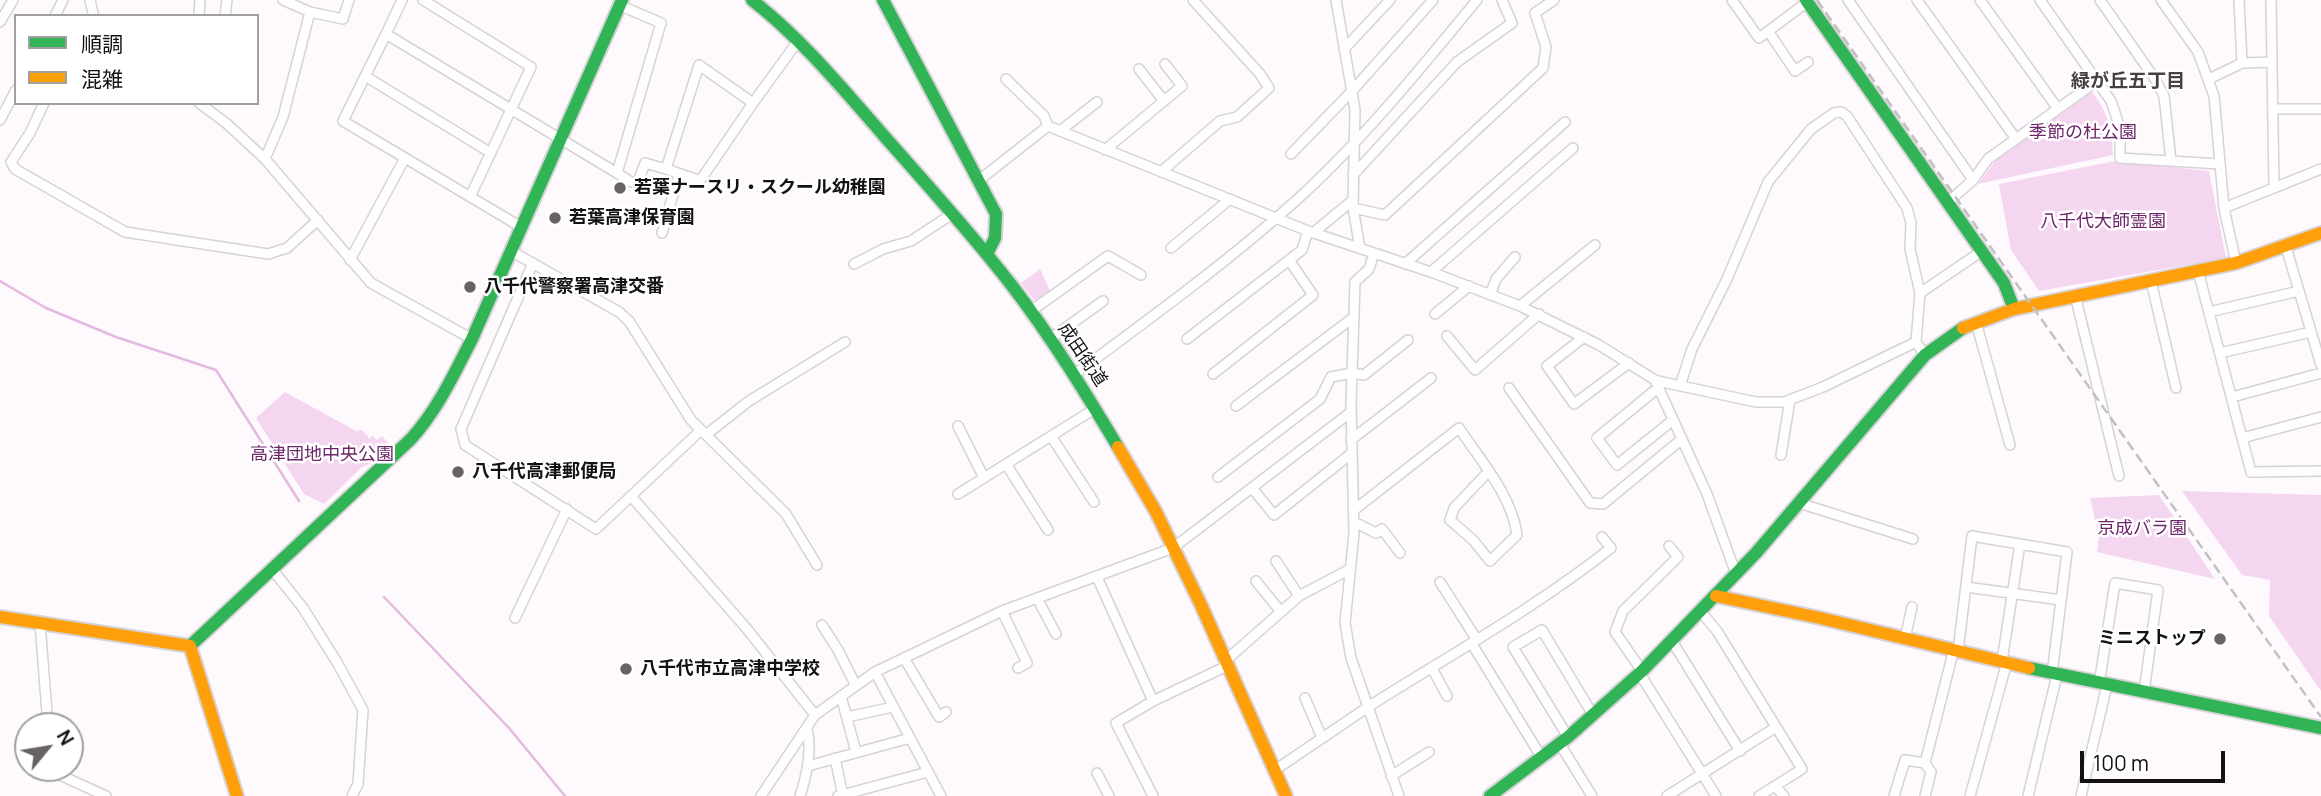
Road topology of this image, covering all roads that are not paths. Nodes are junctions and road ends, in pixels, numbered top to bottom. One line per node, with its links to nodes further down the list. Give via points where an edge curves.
1 (283, 0): 26 (street)
2 (349, 0): 26 (street, via 343,19)
3 (402, 0): 29 (street)
4 (423, 0): 51 (street, via 531,67)
5 (752, 0): 30 (main road, 成田街道)
6 (883, 0): 74 (main road)
7 (1193, 0): 69 (street, via 1269,88 1237,117 1220,121)
8 (1336, 0): 31 (street)
9 (1390, 0): 31 (street)
10 (1433, 0): 41 (street)
11 (1477, 0): 58 (street)
12 (1502, 0): 72 (street, via 1512,23 1457,62)
13 (1554, 0): 79 (street, via 1535,13 1546,47 1542,68 1385,215)
14 (1732, 0): 28 (street, via 1759,38)
15 (1848, 0): 73 (street)
16 (1917, 0): 56 (street)
17 (1980, 0): 48 (street)
18 (2040, 0): 40 (street)
19 (2100, 0): 65 (street, via 2164,96)
20 (2161, 0): 39 (street, via 2198,52)
21 (2239, 0): 34 (street)
22 (2271, 0): 33 (street)
23 (9, 1): 27 (street)
24 (1808, 1): 28 (street); 78 (main road)
25 (620, 3): 57 (main road); 70 (street, via 661,23)
26 (310, 12): 64 (street, via 283,117)
27 (0, 22)
28 (1768, 31): 32 (street, via 1796,71)
29 (386, 34): 37 (street); 51 (street)
30 (798, 41): 45 (street); 81 (main road, 成田街道)
31 (1344, 49): 41 (street)
32 (1808, 62)
33 (2272, 62): 34 (street); 49 (street)
34 (2242, 63): 39 (street)
35 (1166, 64): 43 (street, via 1182,86)
36 (1139, 69): 43 (street)
37 (365, 76): 61 (street); 63 (street, via 343,121)
38 (1006, 79): 54 (street, via 1044,116)
39 (2209, 79): 66 (street)
40 (2097, 81): 48 (street); 65 (street, via 2111,101 2120,128 2120,158)
41 (1352, 91): 58 (street); 62 (street)
42 (14, 94): 52 (street)
43 (1164, 101): 60 (street)
44 (1097, 102): 55 (street)
45 (753, 103): 67 (street, via 699,65); 71 (street, via 702,178)
46 (43, 105): 83 (street, via 11,162 15,169 125,232 268,254 287,248)
47 (202, 105): 64 (street)
48 (2058, 109): 56 (street)
49 (2273, 109): 50 (street); 75 (street)
50 (2321, 109)
51 (511, 110): 57 (street); 61 (street)
52 (0, 120)
53 (1565, 122): 102 (street)
54 (1048, 126): 55 (street); 74 (street)
55 (1060, 131): 60 (street)
56 (2016, 139): 73 (street, via 1989,159)
57 (560, 140): 70 (street); 84 (main road)
58 (1354, 143): 72 (street); 82 (street)
59 (1573, 148): 104 (street)
60 (1105, 150): 69 (street)
61 (491, 153): 76 (street)
62 (1291, 154)
63 (405, 158): 76 (street); 97 (street)
64 (265, 159): 83 (street)
65 (2171, 161): 66 (street)
66 (2220, 164): 80 (street)
67 (666, 169): 70 (street, via 645,163 638,182); 71 (street)
68 (2321, 169): 75 (street)
69 (1161, 172): 77 (street)
70 (617, 173)
71 (679, 174): 86 (street)
72 (1353, 175): 79 (street)
73 (1973, 180): 78 (street)
74 (978, 181): 95 (main road, via 996,214 995,238)
75 (2274, 188): 80 (street)
76 (470, 197): 84 (street)
77 (1230, 199): 82 (street); 90 (street)
78 (1948, 202): 93 (main road)
79 (1353, 204): 85 (street); 91 (street)
80 (2224, 208): 100 (street)
81 (952, 214): 95 (main road, 成田街道); 101 (street, via 911,241)
82 (1276, 217): 85 (street); 136 (street, via 1194,286)
83 (318, 220): 97 (street)
84 (521, 228): 92 (main road)
85 (1311, 232): 91 (street); 98 (street, via 1302,250)
86 (662, 233)
87 (2321, 233): 89 (main road)
88 (1595, 245): 113 (street)
89 (2286, 247): 100 (main road); 108 (street)
90 (1171, 248)
91 (1360, 248): 94 (street)
92 (511, 251): 99 (street); 126 (main road)
93 (1982, 251): 109 (street); 114 (main road, via 2004,283)
94 (1374, 253): 102 (street); 119 (street, via 1369,269 1355,282)
95 (987, 254): 115 (main road, 成田街道)
96 (1515, 257): 110 (street, via 1496,279)
97 (350, 260): 126 (street, via 371,283)
98 (1289, 260): 124 (street); 137 (street, via 1314,295)
99 (533, 263): 151 (street, via 629,321 691,420); 170 (street, via 461,429 465,445)
100 (2236, 263): 103 (main road)
101 (854, 264)
102 (1405, 264): 104 (street)
103 (2198, 271): 106 (main road); 116 (street)
104 (1431, 272): 107 (street)
105 (1141, 275): 115 (street, via 1108,256)
106 (2151, 281): 111 (main road); 142 (street)
107 (1469, 286): 110 (street); 117 (street)
108 (2299, 291): 116 (street); 121 (street)
109 (1920, 293): 129 (street); 140 (street, via 1907,208 1847,116 1834,113 1811,129 1768,182 1692,349)
110 (1490, 295): 113 (street)
111 (2075, 295): 114 (main road); 162 (street)
112 (1103, 301): 123 (street)
113 (1520, 306): 118 (street)
114 (2014, 309): 120 (main road)
115 (1031, 311): 123 (main road, 成田街道)
116 (2209, 312): 130 (street)
117 (1435, 314)
118 (1538, 314): 122 (street, via 1475,370); 125 (street)
119 (1354, 317): 134 (street); 145 (street)
120 (1976, 322): 131 (main road); 156 (street)
121 (2311, 332): 130 (street); 133 (street)
122 (1447, 335)
123 (1050, 338): 136 (main road, 成田街道)
124 (1187, 338)
125 (1584, 338): 132 (street); 132 (street, via 1546,366 1574,404)
126 (472, 339): 182 (main road, via 433,411 399,450)
127 (1408, 340): 134 (street, via 1364,374)
128 (845, 342): 151 (street)
129 (1916, 342): 131 (street); 144 (street)
130 (2220, 353): 143 (street)
131 (1925, 355): 169 (main road)
132 (1629, 363): 139 (street)
133 (2321, 365)
134 (1352, 373): 147 (street); 163 (street, via 1331,377 1320,399)
135 (2321, 373): 143 (street)
136 (1075, 374): 146 (main road, 成田街道)
137 (1213, 374)
138 (1431, 377): 155 (street)
139 (1657, 383): 140 (street); 149 (street); 149 (street, via 1597,438 1617,465)
140 (1680, 386): 144 (street, via 1756,402)
141 (1509, 388): 154 (street, via 1590,502 1603,504)
142 (2176, 388)
143 (2232, 397): 153 (street)
144 (1790, 400): 158 (street)
145 (1236, 406)
146 (1096, 408): 152 (street); 178 (main road, 成田街道)
147 (1351, 412): 155 (street); 165 (street)
148 (2321, 417): 153 (street)
149 (1673, 420): 154 (street)
150 (958, 426): 164 (street)
151 (704, 432): 167 (street); 181 (street, via 786,514)
152 (1051, 436): 159 (street); 168 (street)
153 (2242, 438): 160 (street, via 2251,472)
154 (1682, 439): 184 (street)
155 (1352, 440): 157 (street)
156 (2010, 445)
157 (1352, 453): 165 (street, via 1274,515); 171 (street)
158 (1782, 455)
159 (1006, 464): 164 (street); 173 (street)
160 (2321, 471)
161 (1488, 472): 161 (street, via 1515,516 1517,535 1490,561 1450,520 1454,508); 171 (street, via 1459,428)
162 (2119, 476)
163 (1218, 477)
164 (984, 478): 166 (street)
165 (1252, 488): 178 (street)
166 (958, 494)
167 (631, 496): 170 (street, via 596,529); 227 (street)
168 (1094, 502)
169 (1799, 503): 175 (street); 184 (main road)
170 (566, 509): 199 (street)
171 (1354, 510): 172 (street)
172 (1354, 523): 179 (street, via 1376,533 1382,530); 183 (street)
173 (1048, 530)
174 (1602, 537): 205 (street, via 1611,548)
175 (1913, 539)
176 (2020, 544): 188 (street, via 1972,536); 189 (street); 193 (street, via 2067,552)
177 (1669, 546): 214 (street, via 1678,557 1623,611 1615,632)
178 (1173, 548): 185 (street); 210 (main road, 成田街道)
179 (1400, 553)
180 (1276, 561): 190 (street)
181 (817, 565)
182 (272, 569): 206 (main road); 253 (street, via 303,608 363,710 358,784)
183 (1350, 569): 190 (street); 224 (street, via 1345,623)
184 (1736, 574): 191 (main road)
185 (1097, 577): 192 (street); 222 (street)
186 (1256, 581): 196 (street)
187 (1440, 582): 205 (street)
188 (1966, 587): 189 (street); 207 (street)
189 (2013, 594): 193 (street); 209 (street)
190 (1299, 596): 196 (street)
191 (1716, 596): 197 (main road); 203 (main road)
192 (1037, 598): 195 (street); 202 (street)
193 (2061, 600): 215 (street)
194 (1912, 607): 203 (street)
195 (1002, 611): 208 (street); 211 (street, via 1027,663)
196 (1281, 612): 210 (street)
197 (1701, 612): 204 (main road); 230 (street)
198 (0, 617): 200 (main road)
199 (515, 618)
200 (40, 623): 206 (main road); 225 (street)
201 (822, 625): 217 (street)
202 (1056, 634)
203 (1905, 638): 207 (main road)
204 (1672, 641): 214 (main road); 236 (street)
205 (1474, 642): 212 (street); 240 (street)
206 (190, 646): 252 (main road)
207 (1956, 650): 209 (main road); 241 (street)
208 (904, 658): 213 (street); 226 (street, via 939,717)
209 (2004, 662): 215 (main road); 269 (street)
210 (1225, 664): 222 (street); 243 (main road, 成田街道)
211 (1018, 668)
212 (1432, 668): 220 (street); 224 (street)
213 (875, 672): 217 (street); 223 (street)
214 (1641, 672): 228 (main road); 246 (street)
215 (2054, 674): 216 (main road); 270 (street)
216 (2103, 684): 218 (main road); 218 (street, via 2115,583 2158,590); 271 (street)
217 (856, 686): 219 (street)
218 (2144, 692): 232 (main road)
219 (842, 696): 227 (street); 229 (street)
220 (1447, 696)
221 (1305, 698): 234 (street)
222 (1153, 701): 259 (street, via 1116,723)
223 (893, 706): 229 (street); 233 (street)
224 (1367, 708): 234 (street); 247 (street)
225 (47, 712)
226 (946, 712)
227 (816, 715): 231 (street)
228 (1593, 716): 235 (main road); 235 (street, via 1542,630 1513,647)
229 (847, 718): 237 (street)
230 (1776, 727): 236 (street); 249 (street, via 1802,769)
231 (807, 728): 242 (street); 254 (street)
232 (2321, 728)
233 (910, 738): 237 (street); 244 (street)
234 (1322, 738): 243 (street)
235 (1564, 740): 240 (main road); 262 (street)
236 (1740, 751): 246 (street)
237 (856, 752): 239 (street)
238 (1429, 752): 247 (street)
239 (835, 758): 242 (street); 256 (street)
240 (1542, 758): 250 (main road)
241 (1925, 763): 267 (street, via 1905,760); 268 (street, via 1931,772)
242 (808, 766): 255 (street)
243 (1275, 770): 260 (main road, 成田街道)
244 (928, 772): 256 (street); 257 (street)
245 (1097, 773): 258 (street)
246 (1702, 774): 263 (street); 264 (street)
247 (1391, 776): 261 (street)
248 (75, 782): 251 (street)
249 (1775, 786): 265 (street); 266 (street)
250 (1497, 794)
251 (106, 796)
252 (237, 796)
253 (352, 796)
254 (761, 796)
255 (800, 796)
256 (841, 796)
257 (940, 796)
258 (1109, 796)
259 (1153, 796)
260 (1286, 796)
261 (1399, 796)
262 (1592, 796)
263 (1668, 796)
264 (1716, 796)
265 (1759, 796)
266 (1784, 796)
267 (1894, 796)
268 (1925, 796)
269 (1970, 796)
270 (2028, 796)
271 (2081, 796)

